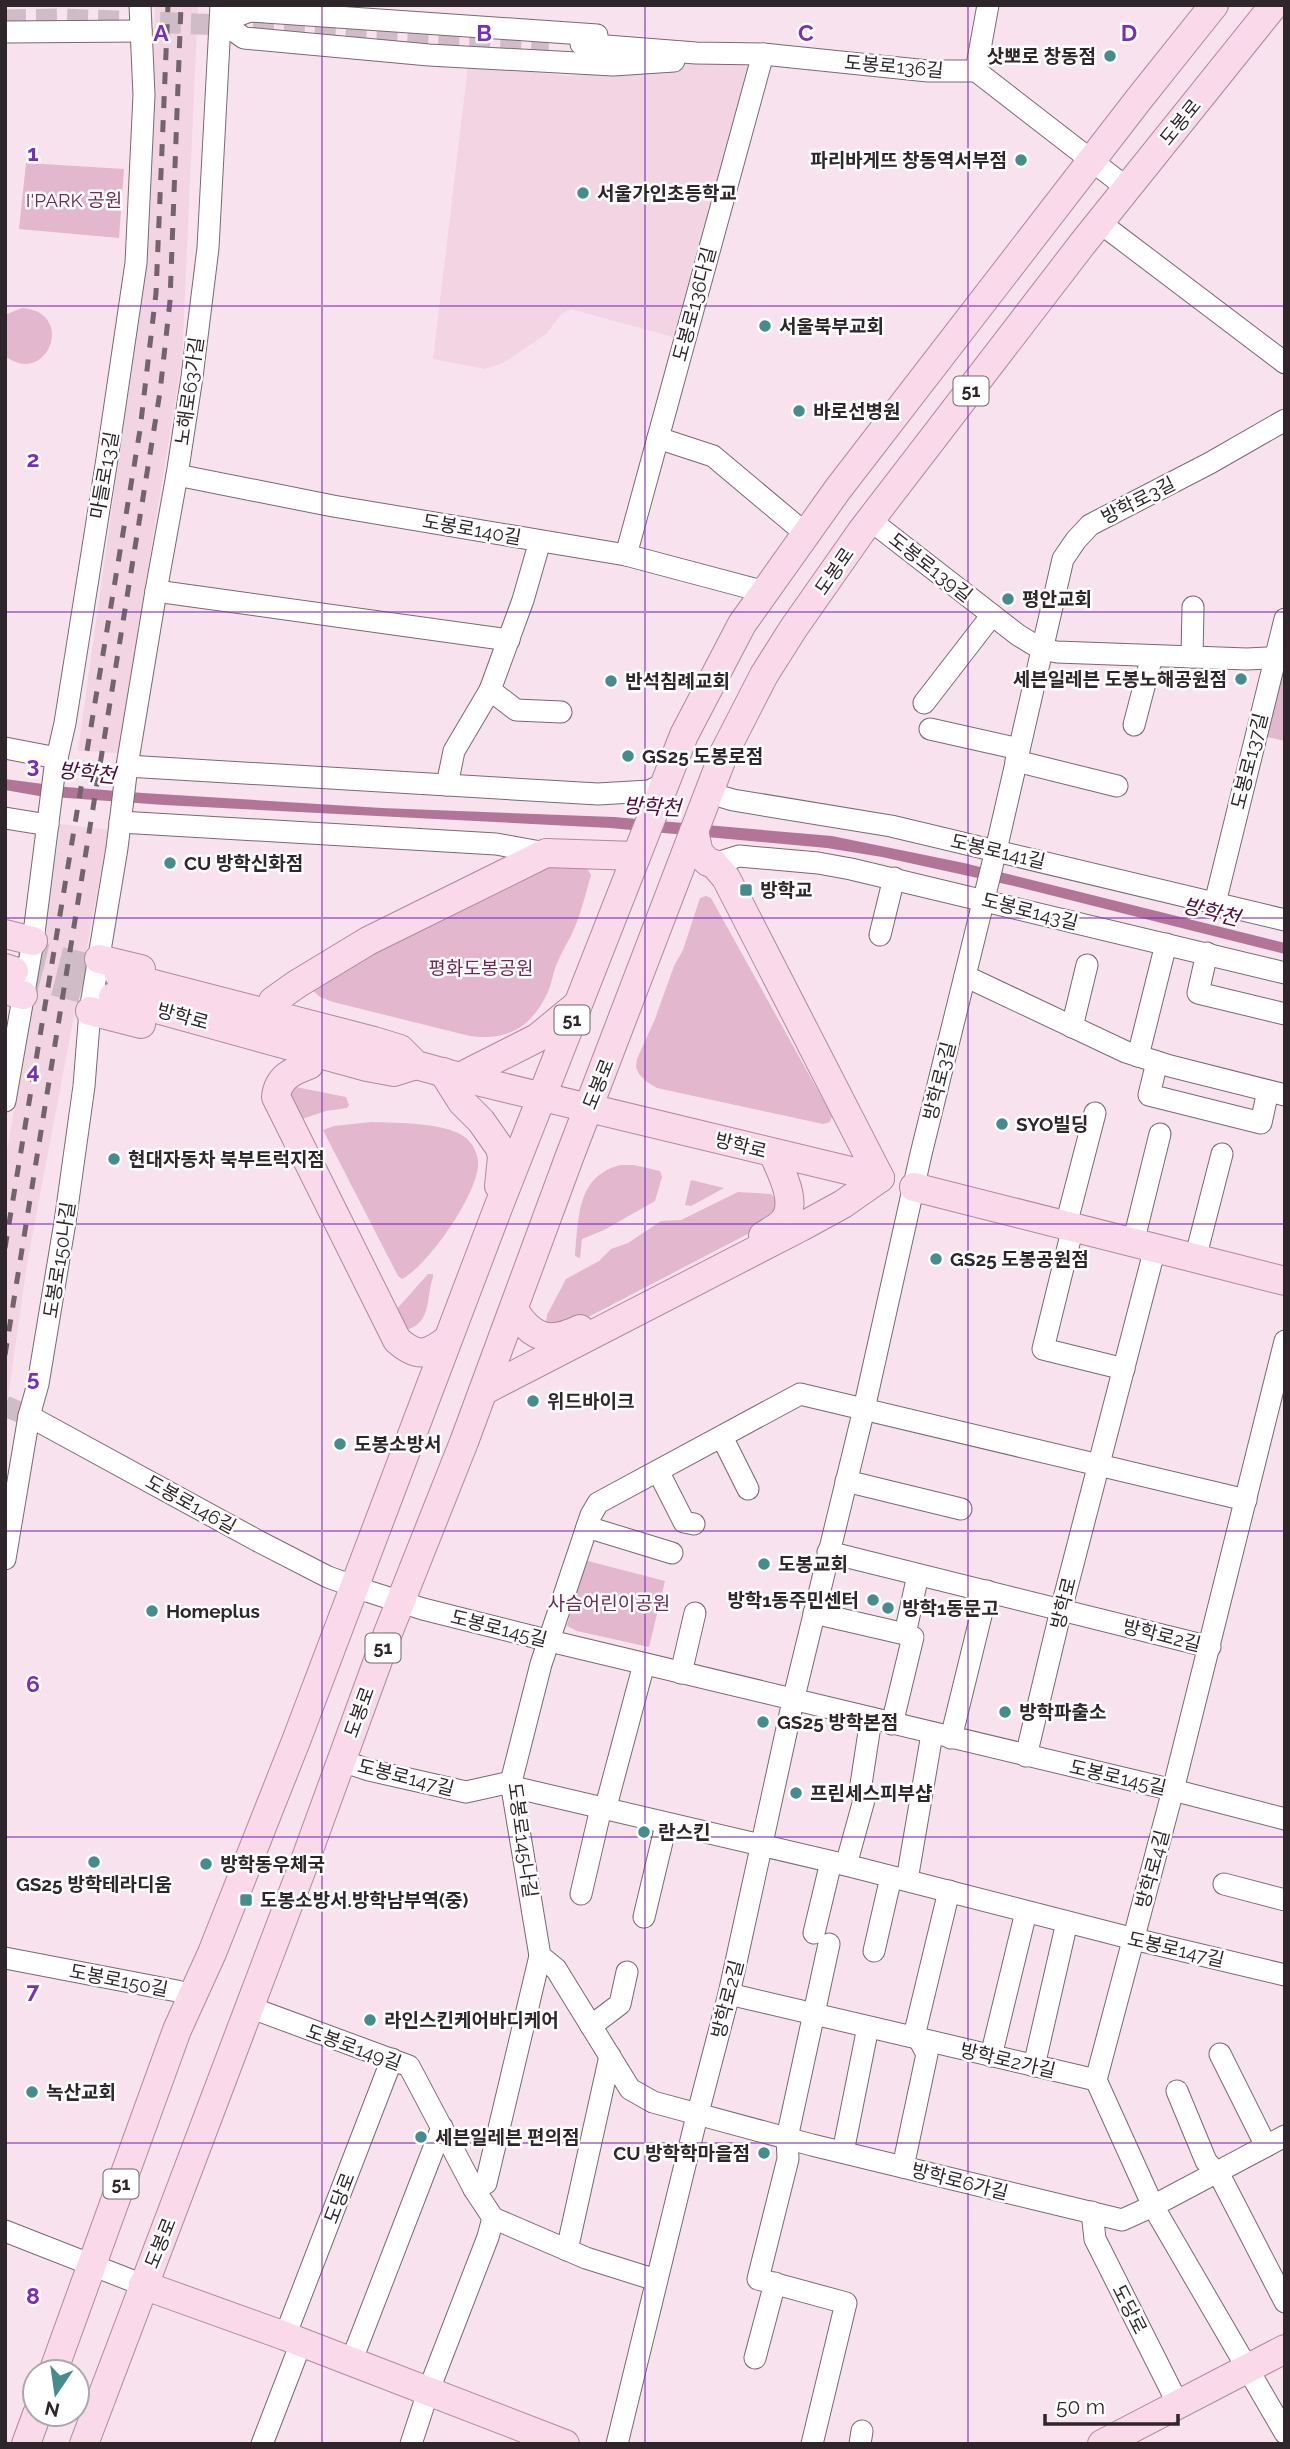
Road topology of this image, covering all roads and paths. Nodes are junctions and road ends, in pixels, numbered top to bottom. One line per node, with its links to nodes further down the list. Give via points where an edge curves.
1 (140, 5): 6 (street, 마들로13길)
2 (988, 5): 11 (street)
3 (1214, 5): 12 (main road, 51)
4 (1274, 5): 13 (main road, 도봉로 / 51)
5 (221, 14): 9 (street, via 250,11 659,39); 9 (street, via 244,38 429,55 613,65 669,63); 18 (street, 노해로63가길, via 208,248)
6 (141, 31): 7 (street); 40 (street, 마들로13길, via 144,95 136,263)
7 (5, 33)
8 (581, 44): 9 (street, 도봉로136길)
9 (696, 53): 10 (street, 도봉로136길)
10 (763, 54): 11 (street, 도봉로136길, via 928,71); 17 (street, 도봉로136다길)
11 (976, 71): 12 (street)
12 (1093, 161): 13 (street); 20 (main road, 51)
13 (1127, 188): 14 (main road, 도봉로 / 51)
14 (1099, 222): 15 (street); 19 (main road, 도봉로 / 51)
15 (1285, 362)
16 (1285, 420): 29 (street, 방학로3길, via 1090,525 1063,559)
17 (658, 438): 20 (street, via 713,456); 22 (street, 도봉로136다길)
18 (177, 475): 21 (street, 도봉로140길); 23 (street, 노해로63가길)
19 (870, 520): 26 (street, 도봉로139길); 45 (main road, 도봉로 / 51, via 764,675 724,753)
20 (806, 534): 24 (main road, 51)
21 (540, 541): 22 (street, 도봉로140길); 28 (street)
22 (626, 555): 24 (street, 도봉로140길)
23 (156, 591): 28 (street); 41 (street, 노해로63가길)
24 (765, 592): 42 (main road, 51, via 742,624 684,735)
25 (1193, 607): 31 (street)
26 (992, 615): 29 (street, 도봉로139길); 34 (street, 도봉로139길)
27 (1285, 619): 32 (street, 도봉로137길)
28 (509, 640): 33 (street)
29 (1041, 649): 30 (street, 도봉로139길); 39 (street, 방학로3길)
30 (1152, 656): 31 (street, 도봉로139길); 36 (street)
31 (1192, 657): 32 (street, 도봉로139길)
32 (1280, 657): 56 (street, 도봉로137길)
33 (489, 690): 35 (street, via 516,710); 43 (street, via 454,751)
34 (924, 703)
35 (561, 712)
36 (1134, 725)
37 (930, 729): 39 (street)
38 (5, 748): 40 (street)
39 (1017, 755): 44 (street); 51 (street, 방학로3길)
40 (56, 763): 48 (street, 마들로13길)
41 (127, 769): 43 (street); 46 (street, 노해로63가길)
42 (665, 783): 43 (street, via 649,791 618,794); 50 (main road, 51)
43 (447, 785)
44 (1117, 786)
45 (708, 797): 49 (main road, 도봉로 / 51); 51 (street, 도봉로141길, via 891,826)
46 (121, 816): 52 (street, via 496,844); 65 (street)
47 (5, 818): 48 (street)
48 (48, 825): 61 (street, 마들로13길)
49 (690, 842): 53 (main road); 77 (main road, 도봉로 / 51)
50 (638, 850): 52 (main road); 67 (main road, 51)
51 (996, 850): 55 (street, 방학로3길); 56 (street, 도봉로141길)
52 (546, 853): 66 (main road, via 368,941)
53 (714, 864): 54 (street, 도봉로143길, via 739,856 784,859); 82 (main road, via 726,878)
54 (894, 878): 55 (street, 도봉로143길); 58 (street)
55 (984, 899): 59 (street, 도봉로143길); 64 (street, 방학로3길)
56 (1215, 903): 57 (street, 도봉로141길)
57 (1285, 920)
58 (880, 935)
59 (1166, 944): 60 (street, 도봉로143길); 71 (street)
60 (1207, 953): 63 (street, 도봉로143길); 68 (street, via 1198,993)
61 (14, 962): 76 (street, 마들로13길)
62 (1087, 965): 69 (street)
63 (1285, 972)
64 (965, 976): 69 (street); 83 (street, 방학로3길)
65 (105, 985): 66 (main road); 70 (main road, 방학로); 72 (main road); 95 (street, 도봉로150나길, via 83,1086 65,1222)
66 (273, 1001): 70 (main road, via 357,1023)
67 (579, 1003): 73 (main road, via 537,1038); 75 (main road, 51)
68 (1285, 1014)
69 (1072, 1027): 71 (street)
70 (371, 1054): 72 (main road, via 345,1072); 73 (main road, 방학로, via 394,1072 416,1065)
71 (1147, 1059): 74 (street); 74 (street, via 1149,1095 1261,1123)
72 (309, 1065): 90 (main road, via 282,1080 276,1097 397,1340 405,1348 424,1353)
73 (452, 1074): 75 (main road, 방학로); 84 (main road, via 462,1102 500,1148)
74 (1276, 1093)
75 (542, 1098): 77 (main road, 방학로); 84 (main road, 51)
76 (5, 1101)
77 (588, 1108): 80 (main road, 방학로); 89 (main road, 도봉로 / 51)
78 (1095, 1113): 85 (street)
79 (1160, 1134): 86 (street, 방학로)
80 (773, 1153): 82 (main road, 방학로); 89 (main road, via 790,1204 788,1214 775,1228 569,1334 554,1338 534,1333)
81 (1222, 1154): 87 (street)
82 (880, 1178): 83 (street, 방학로); 93 (main road, via 801,1227)
83 (914, 1187): 85 (main road, 방학로); 94 (street, 방학로2길)
84 (496, 1213): 90 (main road, 51)
85 (1069, 1226): 86 (main road, 방학로); 92 (street, via 1043,1349)
86 (1144, 1245): 87 (main road, 방학로); 92 (street, 방학로)
87 (1195, 1259): 88 (main road, 방학로)
88 (1285, 1281)
89 (514, 1310): 93 (main road, 도봉로 / 51)
90 (447, 1340): 109 (main road, 51)
91 (1285, 1341): 101 (street, 방학로4길)
92 (1124, 1369): 97 (street, 방학로)
93 (483, 1391): 111 (main road, 도봉로 / 51)
94 (864, 1409): 96 (street, 도봉로145나길, via 800,1394); 97 (street); 99 (street, 방학로2길)
95 (29, 1416): 107 (street, 도봉로150나길); 109 (street, 도봉로146길, via 258,1541)
96 (722, 1437): 98 (street, 도봉로145나길); 100 (street)
97 (1099, 1465): 101 (street); 112 (street, 방학로)
98 (658, 1471): 103 (street, via 684,1522); 104 (street, 도봉로145나길, via 598,1503)
99 (846, 1481): 102 (street); 105 (street, 방학로2길)
100 (748, 1489)
101 (1246, 1500): 117 (street, 방학로4길)
102 (961, 1509)
103 (694, 1524)
104 (587, 1527): 106 (street); 116 (street, 도봉로145나길)
105 (828, 1552): 108 (street, 방학로2길); 114 (street, 방학로2길)
106 (673, 1553)
107 (5, 1559)
108 (918, 1575): 110 (street, 방학로2길); 115 (street)
109 (355, 1587): 111 (street, 도봉로145길); 147 (main road, 51)
110 (987, 1591): 112 (street, 방학로2길); 122 (street)
111 (400, 1601): 116 (street, 도봉로145길); 124 (main road, 도봉로 / 51)
112 (1061, 1610): 117 (street, 방학로2길); 123 (street, 방학로)
113 (695, 1613): 119 (street)
114 (814, 1613): 115 (street); 120 (street, 방학로2길)
115 (905, 1634): 121 (street, via 913,1637)
116 (550, 1641): 118 (street, 도봉로145길); 125 (street, 도봉로145나길)
117 (1210, 1647): 126 (street, 방학로4길)
118 (643, 1664): 119 (street, 도봉로145길); 127 (street)
119 (681, 1673): 120 (street, 도봉로145길)
120 (793, 1701): 121 (street, 도봉로145길); 130 (street, 방학로2길)
121 (882, 1722): 122 (street, 도봉로145길); 131 (street, via 860,1791 864,1800)
122 (942, 1736): 123 (street, 도봉로145길); 132 (street)
123 (1026, 1756): 126 (street, 도봉로145길)
124 (342, 1760): 125 (street, 도봉로147길, via 466,1792); 148 (main road, 도봉로 / 51)
125 (512, 1785): 127 (street, 도봉로147길); 142 (street, 도봉로145나길)
126 (1173, 1790): 128 (street, 도봉로145길); 140 (street, 방학로4길)
127 (603, 1809): 129 (street, 도봉로147길); 135 (street)
128 (1285, 1819)
129 (666, 1825): 130 (street, 도봉로147길); 138 (street)
130 (763, 1846): 131 (street, 도봉로147길); 146 (street, 방학로2길)
131 (839, 1863): 132 (street, 도봉로147길); 149 (street, via 822,1938)
132 (899, 1878): 134 (street, 도봉로147길); 141 (street)
133 (1224, 1884): 136 (street)
134 (949, 1891): 137 (street, 도봉로147길); 152 (street, via 915,2032)
135 (581, 1894)
136 (1285, 1900)
137 (1026, 1912): 139 (street, 도봉로147길); 155 (street)
138 (644, 1917)
139 (1067, 1922): 140 (street, 도봉로147길); 157 (street)
140 (1134, 1939): 145 (street, 도봉로147길); 158 (street, 방학로4길)
141 (874, 1951)
142 (540, 1956): 150 (street, via 556,1969); 167 (street, via 486,2183)
143 (5, 1958): 147 (street, 도봉로150길)
144 (627, 1972): 150 (street, via 620,2004)
145 (1285, 1975)
146 (729, 1994): 149 (street, 방학로2가길); 160 (street, 방학로2길)
147 (191, 1996): 173 (main road, 51)
148 (249, 2007): 156 (street, 도봉로149길); 176 (main road, 도봉로 / 51)
149 (813, 2014): 151 (street, 방학로2가길); 162 (street)
150 (592, 2026): 154 (street)
151 (868, 2027): 152 (street, 방학로2가길); 164 (street)
152 (919, 2039): 155 (street, 방학로2가길); 165 (street, via 927,2054)
153 (1220, 2054): 163 (street, 방학로6가길)
154 (610, 2056): 160 (street, via 630,2088 653,2102); 172 (street)
155 (991, 2056): 157 (street, 방학로2가길)
156 (392, 2059): 161 (street, 도봉로149길, via 409,2066); 178 (street, 도당로)
157 (1034, 2066): 158 (street, 방학로2가길)
158 (1096, 2080): 168 (street)
159 (1177, 2091): 166 (street)
160 (698, 2114): 162 (street, 방학로6가길); 174 (street, 방학로2길)
161 (442, 2127): 167 (street, 도봉로149길); 182 (street)
162 (787, 2138): 164 (street, 방학로6가길); 175 (street, via 788,2159 758,2279)
163 (1275, 2141): 166 (street, 방학로6가길)
164 (843, 2152): 165 (street, 방학로6가길)
165 (903, 2167): 169 (street, 방학로6가길)
166 (1215, 2173): 168 (street, 방학로6가길); 177 (street)
167 (474, 2189): 170 (street, 도봉로149길)
168 (1153, 2206): 169 (street, 방학로6가길, via 1122,2220); 183 (street)
169 (1092, 2212): 185 (street, 도당로, via 1095,2239)
170 (493, 2218): 172 (street); 184 (street)
171 (5, 2231): 173 (street, 도봉로)
172 (567, 2250): 174 (street)
173 (94, 2265): 176 (street, 도봉로); 180 (main road, 51)
174 (656, 2280): 191 (street, 방학로2길)
175 (775, 2283): 181 (street); 192 (street, via 846,2303)
176 (143, 2285): 178 (main road); 187 (main road, 도봉로 / 51)
177 (1285, 2302)
178 (293, 2339): 182 (main road); 188 (street, 도당로)
179 (1285, 2349): 183 (main road)
180 (58, 2358)
181 (755, 2358)
182 (351, 2362): 184 (main road)
183 (1249, 2367): 185 (main road); 186 (street)
184 (428, 2392): 189 (street); 190 (main road)
185 (1178, 2404): 193 (main road)
186 (1285, 2433)
187 (83, 2444)
188 (262, 2444)
189 (411, 2444)
190 (565, 2444)
191 (617, 2444)
192 (812, 2444)
193 (1102, 2444)

